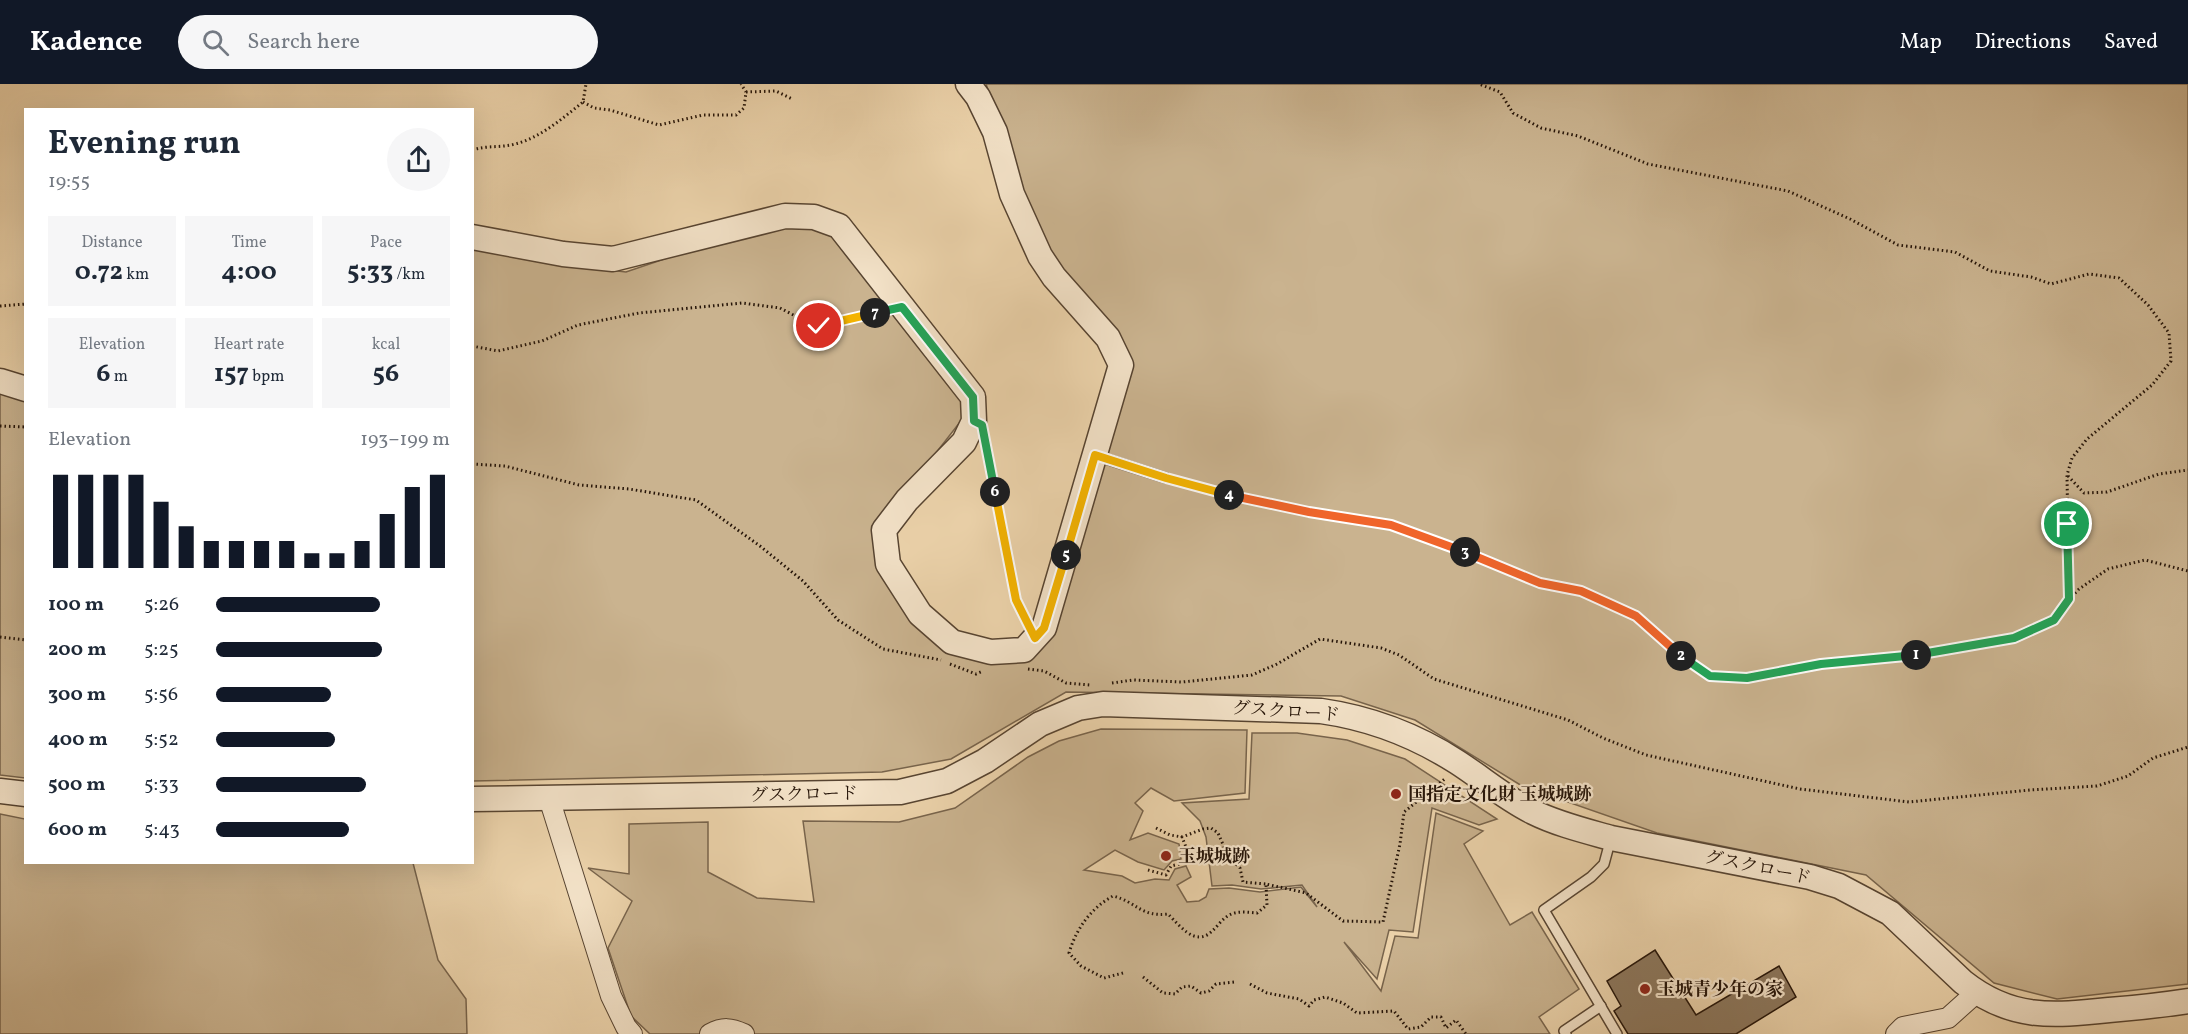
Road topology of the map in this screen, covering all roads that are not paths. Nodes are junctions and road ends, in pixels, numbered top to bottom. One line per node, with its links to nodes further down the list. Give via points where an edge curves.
1 (968, 84): 5 (street, via 995,132 1012,194 1040,256 1108,338 1121,365)
2 (474, 237): 5 (street, via 613,259 785,216 814,217 839,226 973,397 974,421 964,442 907,500 884,530 888,564 920,614 952,642 991,652 1025,644 1044,628)
3 (0, 381): 4 (street)
4 (24, 388)
5 (1095, 455): 6 (lane)
6 (1166, 478)
7 (0, 791): 8 (street)
8 (24, 794)
9 (549, 798): 10 (street, グスクロード); 11 (street, グスクロード, via 900,792 947,781 1040,724 1078,708 1102,704 1295,709 1350,716 1412,736 1534,813); 15 (street, via 611,996)
10 (474, 799)
11 (1611, 838): 12 (street, グスクロード, via 1839,886 1890,914); 14 (lane, via 1604,864 1544,909)
12 (1977, 992): 13 (street, グスクロード, via 2005,1007 2051,1015); 20 (street, via 1948,1018 1903,1027)
13 (2188, 1001)
14 (1601, 1006): 18 (lane, via 1564,1031); 19 (lane)
15 (633, 1034)
16 (710, 1034): 17 (street, via 722,1028)
17 (744, 1034)
18 (1566, 1034)
19 (1617, 1034)
20 (1896, 1034)

